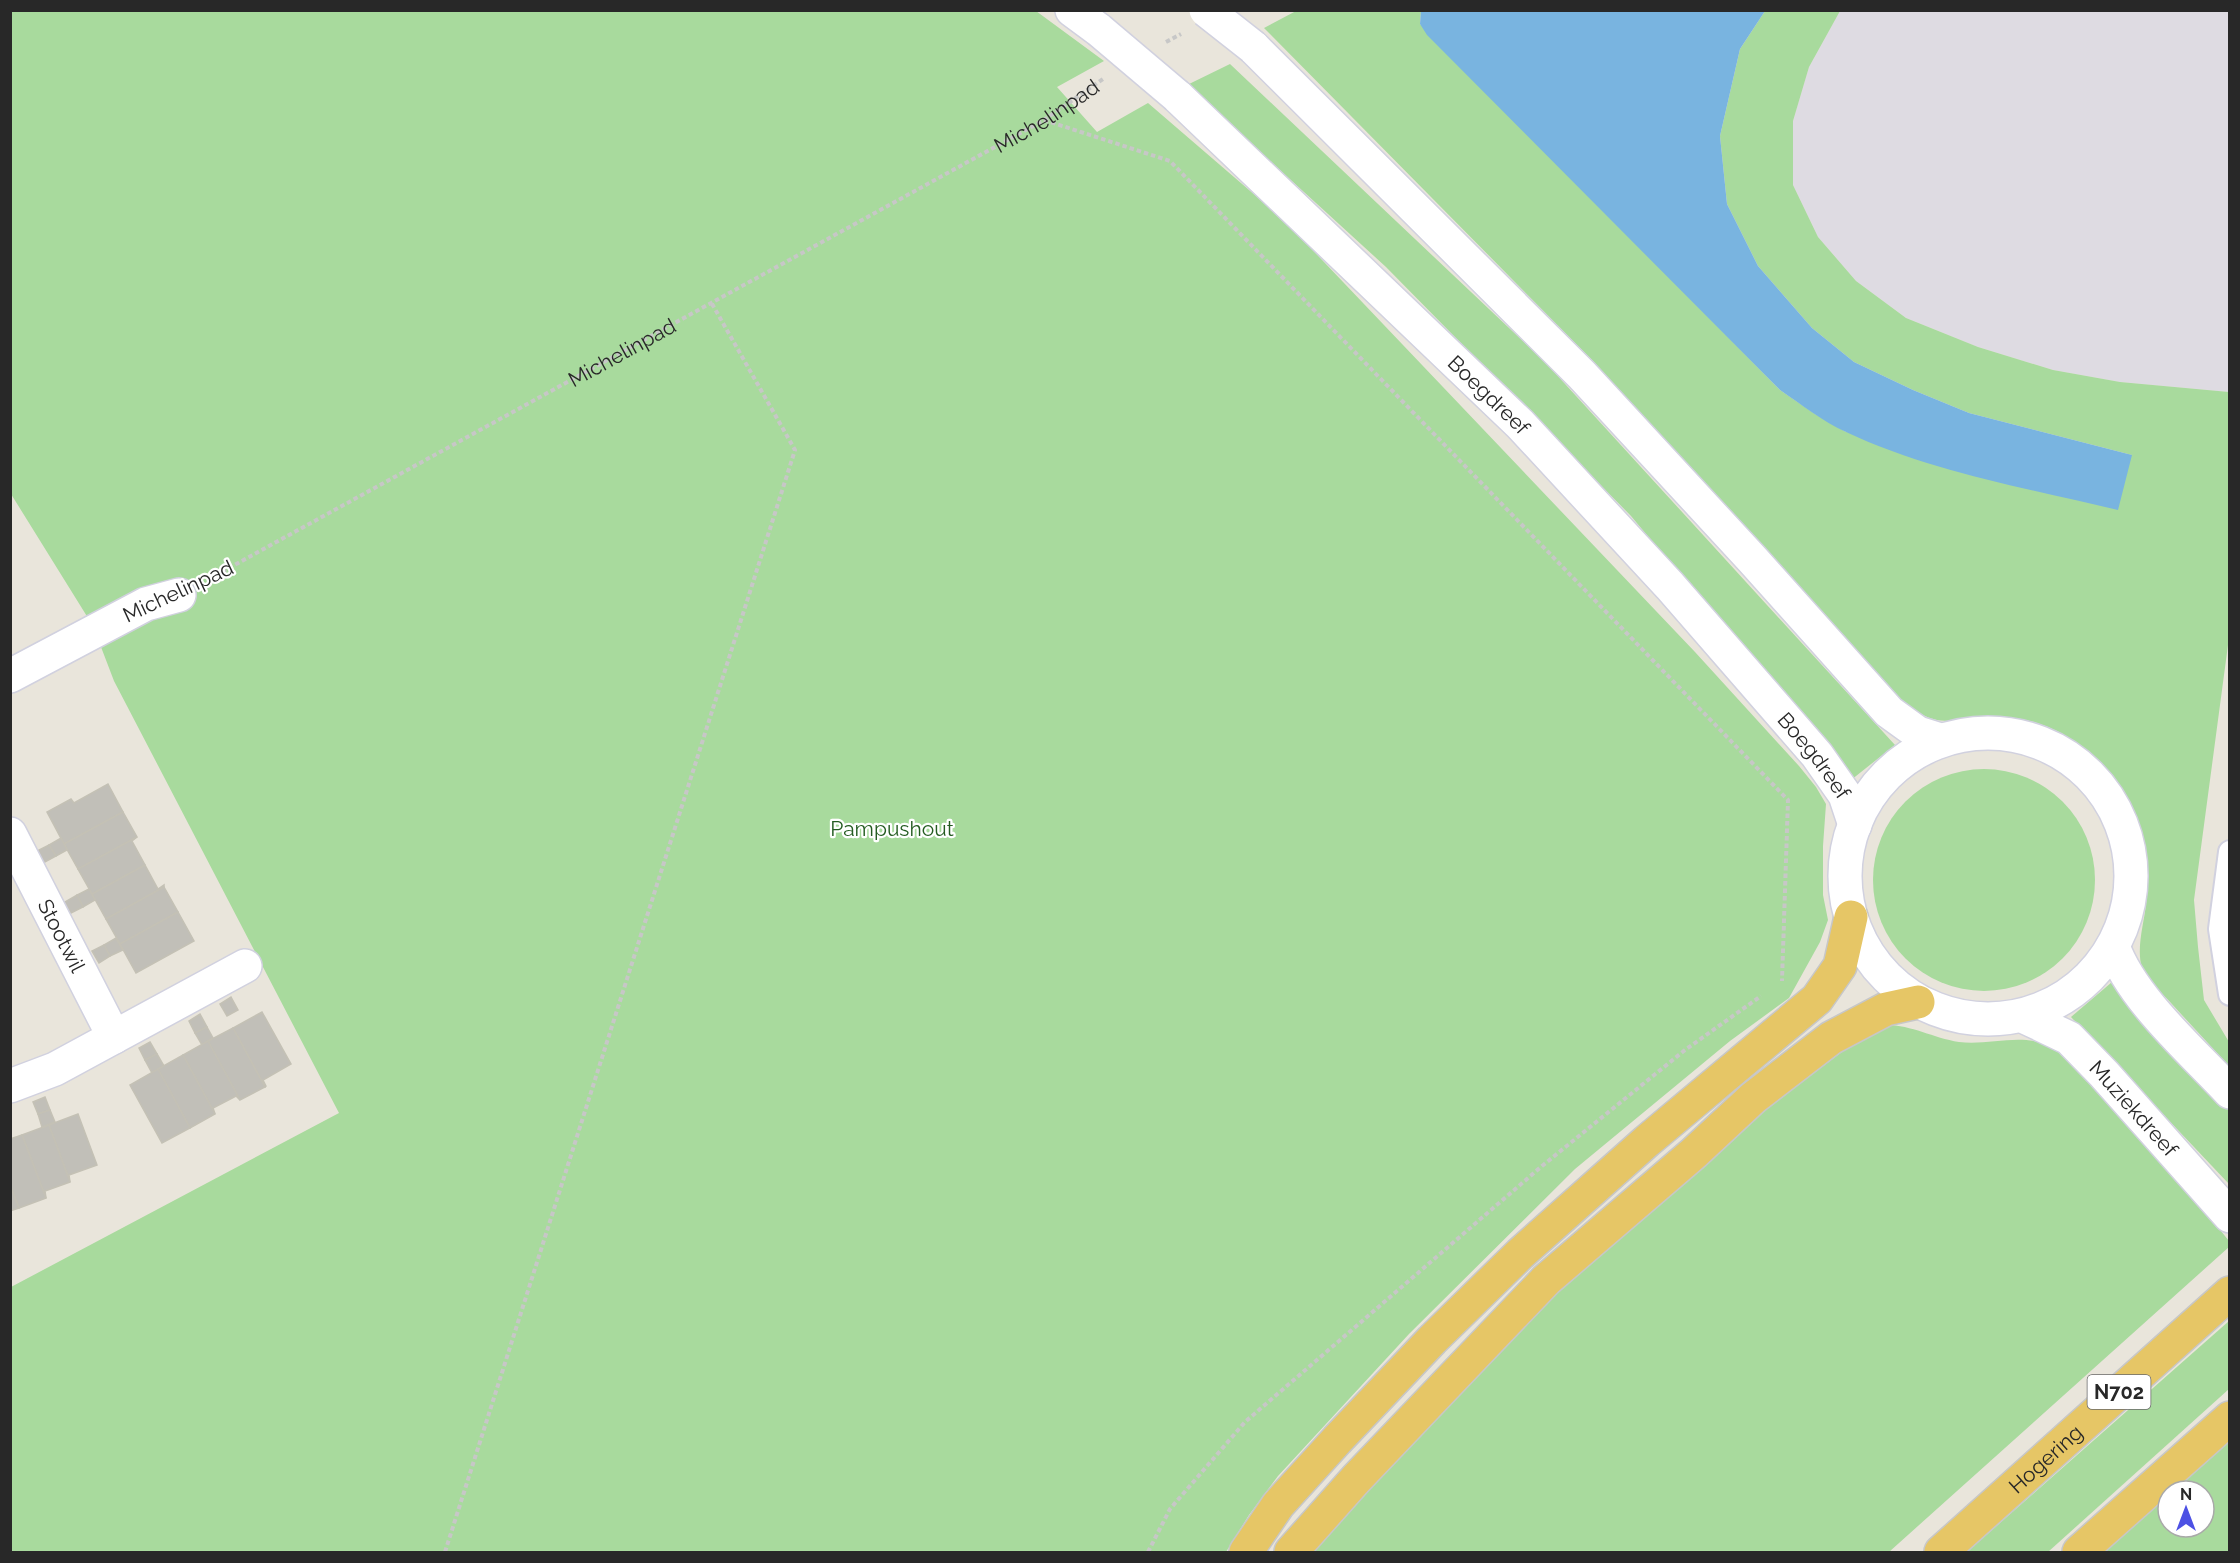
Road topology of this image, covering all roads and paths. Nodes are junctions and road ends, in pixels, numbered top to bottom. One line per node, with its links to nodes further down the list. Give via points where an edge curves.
1 (1072, 10): 11 (street, Boegdreef, bridge, via 1177,96 1528,432 1670,586 1816,755 1845,795)
2 (1206, 10): 10 (street, bridge, via 1253,47 1582,375 1889,711 1918,733)
3 (1183, 33): 4 (path)
4 (1162, 44)
5 (1111, 73): 6 (path, Michelinpad)
6 (1044, 120): 7 (path, Michelinpad); 17 (path, via 1170,161 1788,800 1783,980)
7 (711, 302): 8 (path, Michelinpad); 28 (path, via 795,450)
8 (179, 595): 9 (street, Michelinpad, via 146,604)
9 (10, 676)
10 (1937, 740): 11 (street, via 1909,756 1876,786); 15 (street, via 1996,731 2042,741 2083,764 2112,804 2124,836 2131,874 2126,915)
11 (1855, 825): 14 (street, via 1845,871)
12 (10, 834): 22 (street, Stootwil)
13 (2229, 852): 19 (lane, via 2220,929)
14 (1851, 917): 20 (street, via 1866,951 1888,980); 30 (highway, via 1840,966 1817,999 1647,1141 1520,1254 1337,1440 1278,1505)
15 (2113, 946): 21 (street, via 2088,981); 24 (street, via 2119,964 2141,996)
16 (245, 966): 22 (street)
17 (1774, 986)
18 (1765, 993): 29 (path, via 1685,1050 1542,1166 1245,1422 1170,1509)
19 (2229, 994)
20 (1918, 1002): 21 (street, via 1957,1017); 31 (highway, via 1886,1009 1831,1038 1753,1098 1555,1272)
21 (2027, 1018): 25 (street, Muziekdreef, via 2069,1038)
22 (114, 1037): 23 (street, via 55,1070)
23 (10, 1086)
24 (2229, 1092)
25 (2229, 1216)
26 (2229, 1293): 32 (highway, Hogering / N702)
27 (2229, 1418): 33 (highway)
28 (445, 1552)
29 (1148, 1552)
30 (1246, 1552)
31 (1291, 1552)
32 (1941, 1552)
33 (2079, 1552)

